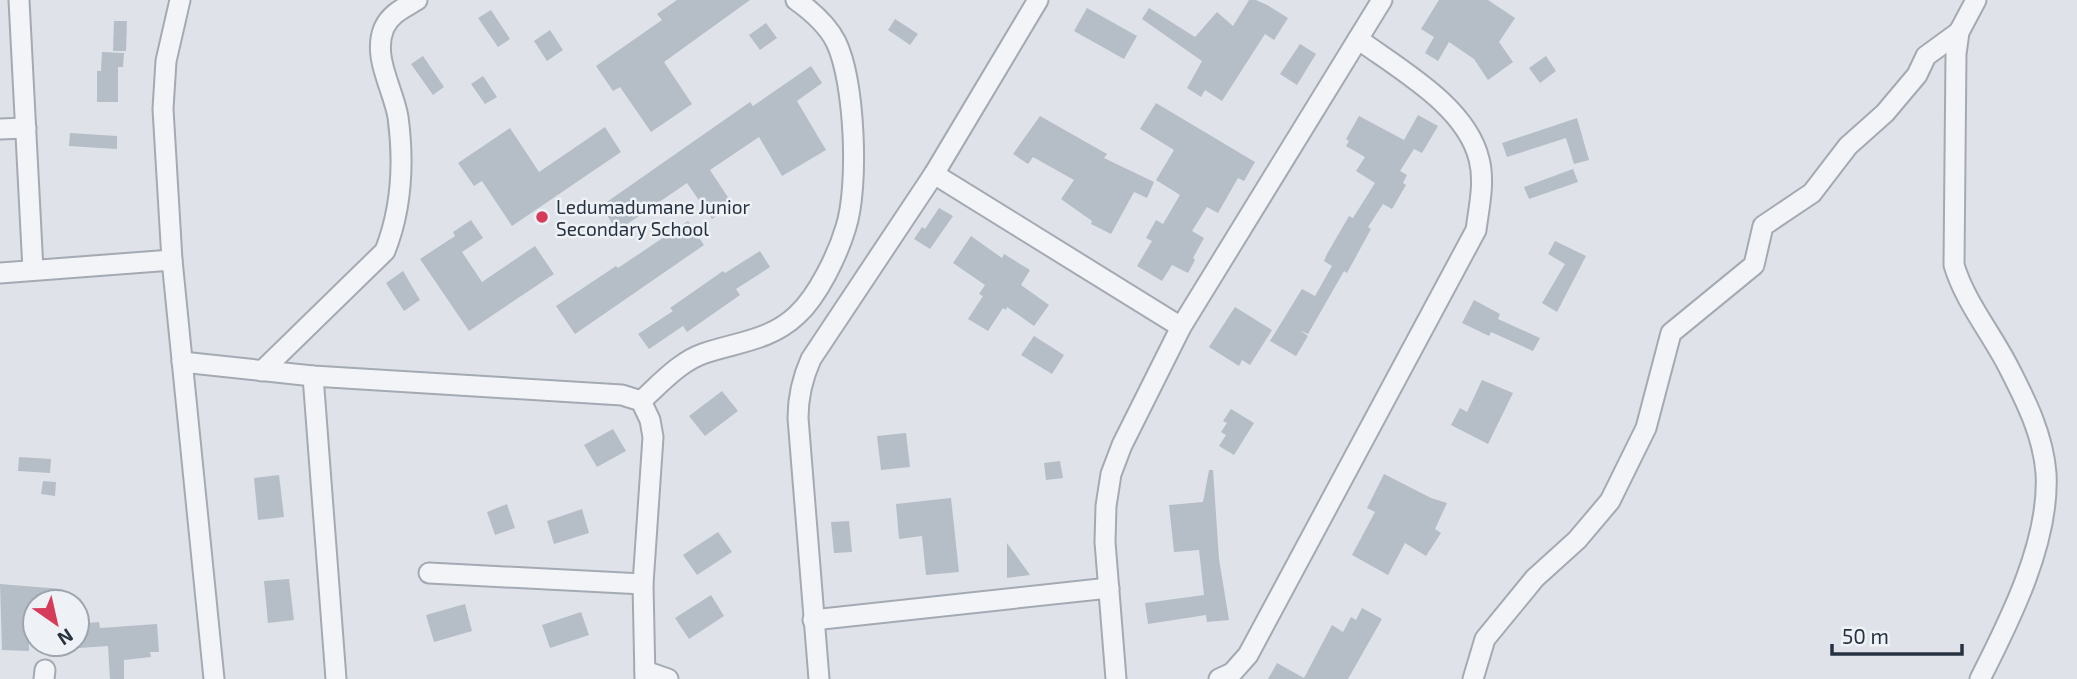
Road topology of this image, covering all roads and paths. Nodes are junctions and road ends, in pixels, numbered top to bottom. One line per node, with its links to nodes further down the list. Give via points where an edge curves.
1 (19, 0): 10 (street)
2 (180, 0): 13 (street, via 166,61 163,109)
3 (417, 0): 18 (street, via 394,14 384,28 380,52 401,144 394,228 385,250)
4 (796, 0): 20 (street, via 835,40 844,66 853,118 852,173 847,225 839,247 830,269 799,314 777,331 703,353)
5 (1038, 0): 12 (street)
6 (1382, 0): 9 (street)
7 (1976, 0): 8 (street)
8 (1959, 32): 32 (street, via 1926,56 1917,75 1885,113 1848,146 1812,192 1763,226 1754,265 1671,333 1647,428 1610,501 1577,540 1535,578 1485,639); 33 (street, via 1954,265 1960,284 2027,404 2046,474 2040,531 2014,610)
9 (1358, 38): 16 (street); 31 (street, via 1442,101 1471,135 1480,162 1476,230 1248,655)
10 (26, 128): 11 (street); 14 (street)
11 (0, 129)
12 (934, 174): 16 (street); 24 (street, via 803,377 798,418)
13 (172, 260): 14 (street); 17 (street)
14 (33, 270): 15 (street)
15 (0, 273)
16 (1181, 327): 23 (street, via 1111,474 1105,542)
17 (182, 362): 18 (street); 26 (street)
18 (262, 371): 19 (street)
19 (313, 376): 20 (street, via 622,395); 27 (street)
20 (641, 401): 22 (street, via 653,437)
21 (429, 573): 22 (street)
22 (643, 584): 25 (street)
23 (1109, 589): 24 (street); 30 (street)
24 (813, 621): 29 (street)
25 (645, 675): 28 (street)
26 (214, 679)
27 (336, 679)
28 (668, 679)
29 (819, 679)
30 (1116, 679)
31 (1219, 679)
32 (1473, 679)
33 (1980, 679)

